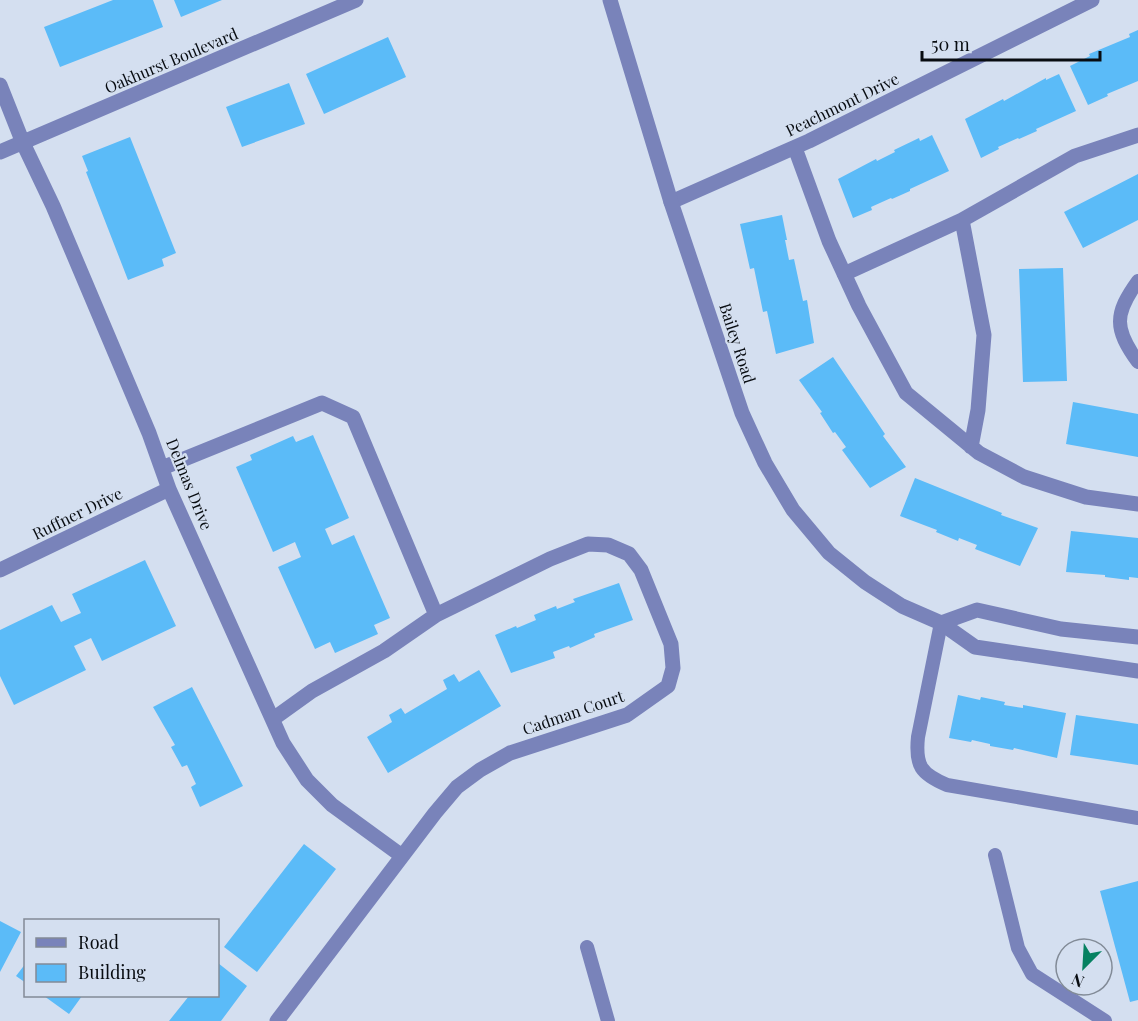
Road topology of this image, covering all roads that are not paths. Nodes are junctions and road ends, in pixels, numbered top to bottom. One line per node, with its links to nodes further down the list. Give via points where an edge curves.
1 (356, 0): 6 (street, Oakhurst Boulevard)
2 (610, 0): 9 (street, Bailey Road)
3 (1092, 0): 7 (street, Peachmont Drive)
4 (0, 86): 6 (street, Delmas Drive)
5 (1138, 135): 10 (street, via 1076,156)
6 (23, 143): 8 (street, Oakhurst Boulevard); 15 (street, Delmas Drive, via 58,217)
7 (795, 148): 9 (street, Peachmont Drive); 11 (street)
8 (0, 152)
9 (671, 202): 20 (street, Bailey Road, via 742,413 765,464 793,510 829,553 865,582 902,606)
10 (962, 220): 11 (street); 14 (street, via 984,335)
11 (844, 274): 14 (street, via 906,393)
12 (1138, 281): 13 (lane, via 1125,299 1119,323)
13 (1138, 362)
14 (971, 447): 17 (street, via 1024,477 1086,497)
15 (162, 468): 16 (street, Delmas Drive); 19 (street, via 322,403 353,417)
16 (169, 489): 18 (street, Ruffner Drive); 23 (street, Delmas Drive)
17 (1138, 504)
18 (0, 570)
19 (436, 615): 23 (street, Cadman Court); 26 (street, Cadman Court, via 550,559 588,544 608,545 629,554 641,570 671,644 673,668 668,686 627,715 510,753 480,770 457,787)
20 (941, 623): 21 (street, via 977,610 1061,628); 22 (street, Bailey Road, via 975,647); 24 (lane, via 918,737 917,752 924,772 947,785)
21 (1138, 637)
22 (1138, 671)
23 (273, 719): 26 (street, Delmas Drive, via 307,780 332,805)
24 (1138, 818)
25 (995, 855): 30 (lane, via 1018,948 1032,974)
26 (402, 856): 28 (street, Cadman Court)
27 (587, 947): 29 (lane)
28 (277, 1021)
29 (608, 1021)
30 (1105, 1021)

